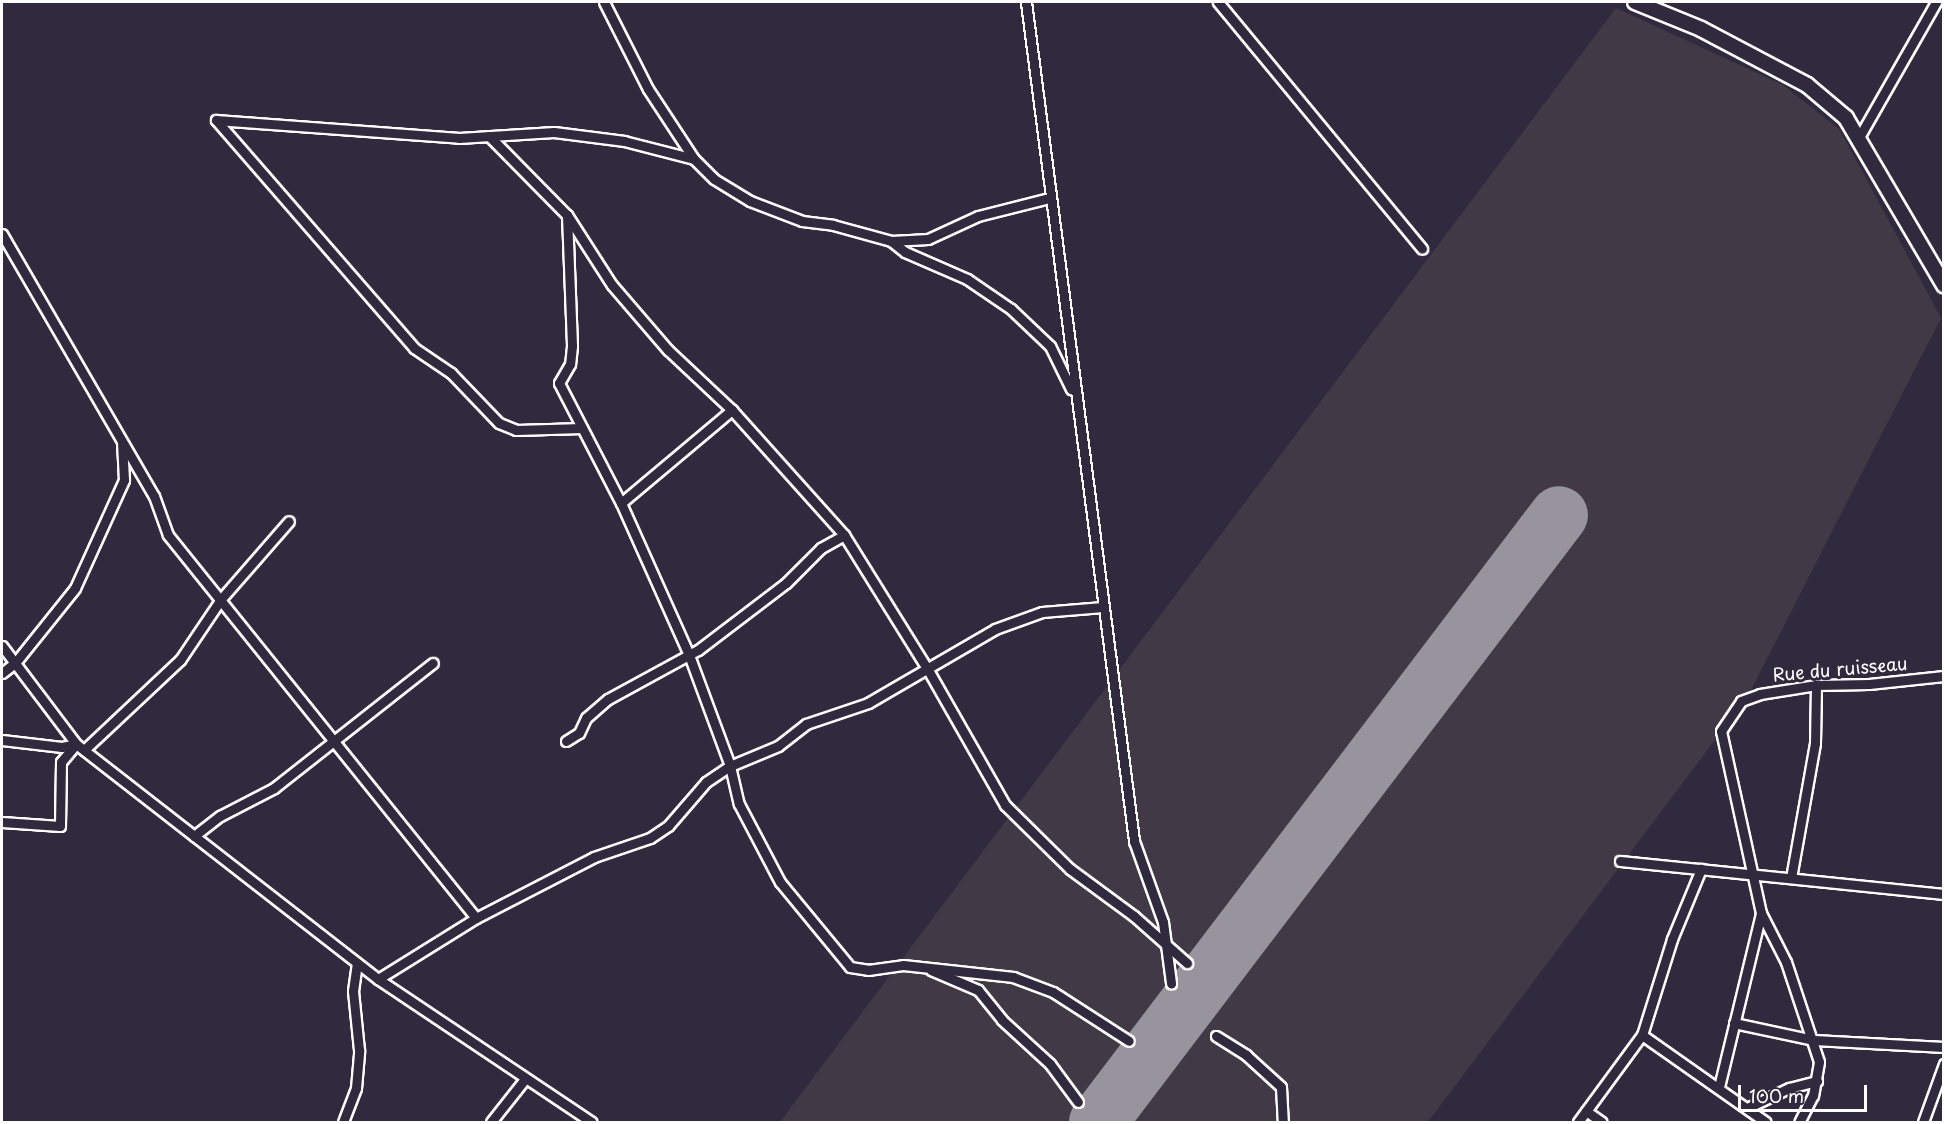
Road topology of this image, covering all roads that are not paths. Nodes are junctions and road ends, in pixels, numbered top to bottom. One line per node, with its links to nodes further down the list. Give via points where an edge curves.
1 (604, 2): 8 (street, via 648,89)
2 (1026, 2): 9 (street)
3 (1218, 2): 13 (street)
4 (1635, 2): 7 (street, via 1701,29 1807,85 1846,118)
5 (1936, 2): 7 (street)
6 (489, 136): 8 (street, via 554,132 624,141); 10 (street); 17 (street, via 459,138 216,120 414,348 451,373 499,423 516,430)
7 (1858, 139): 14 (street)
8 (694, 159): 12 (street, via 714,179 750,201 802,221)
9 (1049, 198): 12 (street, via 978,216 928,239); 15 (street)
10 (567, 215): 16 (street, via 612,285 668,350); 17 (street, via 572,346 570,364 559,383)
11 (2, 234): 18 (street)
12 (891, 241): 15 (street, via 905,252 967,279 1011,309 1050,346)
13 (1422, 249)
14 (1944, 285)
15 (1075, 397): 23 (street)
16 (732, 410): 19 (street); 21 (street)
17 (582, 428): 19 (street)
18 (121, 440): 22 (street, via 154,495 168,535); 26 (street, via 124,480 75,588)
19 (621, 503): 25 (street)
20 (289, 521): 22 (street)
21 (844, 535): 25 (street, via 821,548 786,583); 28 (street)
22 (221, 599): 32 (street); 35 (street, via 180,660)
23 (1103, 607): 28 (street, via 1042,612 995,629); 46 (street, via 1134,841 1156,898)
24 (2, 646): 26 (street)
25 (689, 655): 34 (street, via 608,699 586,718 579,733); 36 (street)
26 (15, 663): 29 (street); 35 (street)
27 (433, 663): 32 (street)
28 (928, 670): 36 (street, via 868,703 806,724 778,746); 46 (street, via 1005,805 1070,869 1134,916)
29 (2, 673)
30 (1944, 676): 31 (street, Rue du ruisseau)
31 (1816, 685): 41 (street, Rue du ruisseau, via 1741,701 1721,731); 42 (street, via 1815,743)
32 (333, 738): 38 (street, via 274,788 220,816); 45 (street)
33 (2, 740): 35 (street)
34 (566, 741)
35 (80, 747): 37 (street, via 61,762 60,826); 38 (street)
36 (730, 766): 45 (street, via 706,782 668,826 650,838 594,857); 49 (street, via 739,804 780,882 850,967)
37 (2, 822)
38 (194, 836): 47 (street)
39 (1620, 861): 40 (street)
40 (1701, 869): 41 (street); 53 (street, via 1672,939)
41 (1752, 874): 42 (street); 44 (street)
42 (1791, 878): 43 (street)
43 (1944, 894)
44 (1761, 913): 52 (street); 55 (street, via 1786,962)
45 (476, 918): 50 (street)
46 (1167, 949): 48 (street); 51 (street)
47 (357, 963): 50 (street); 65 (street, via 352,991 359,1050 356,1088)
48 (1187, 963)
49 (927, 967): 56 (street, via 1031,982); 62 (street, via 978,990 1002,1020 1050,1064)
50 (378, 979): 59 (street)
51 (1171, 983)
52 (1734, 1023): 55 (street); 61 (street)
53 (1642, 1035): 61 (street); 64 (street)
54 (1216, 1036): 68 (street, via 1246,1054 1281,1087)
55 (1814, 1040): 57 (street); 60 (street)
56 (1129, 1041)
57 (1944, 1047)
58 (1944, 1064): 73 (street)
59 (525, 1079): 66 (street); 67 (street)
60 (1817, 1081): 63 (street, via 1789,1088); 72 (street)
61 (1719, 1087): 63 (street)
62 (1078, 1102)
63 (1748, 1108): 71 (street)
64 (1586, 1111): 69 (street); 70 (street)
65 (343, 1122)
66 (491, 1122)
67 (592, 1122)
68 (1282, 1122)
69 (1578, 1122)
70 (1602, 1122)
71 (1766, 1122)
72 (1799, 1122)
73 (1923, 1122)

